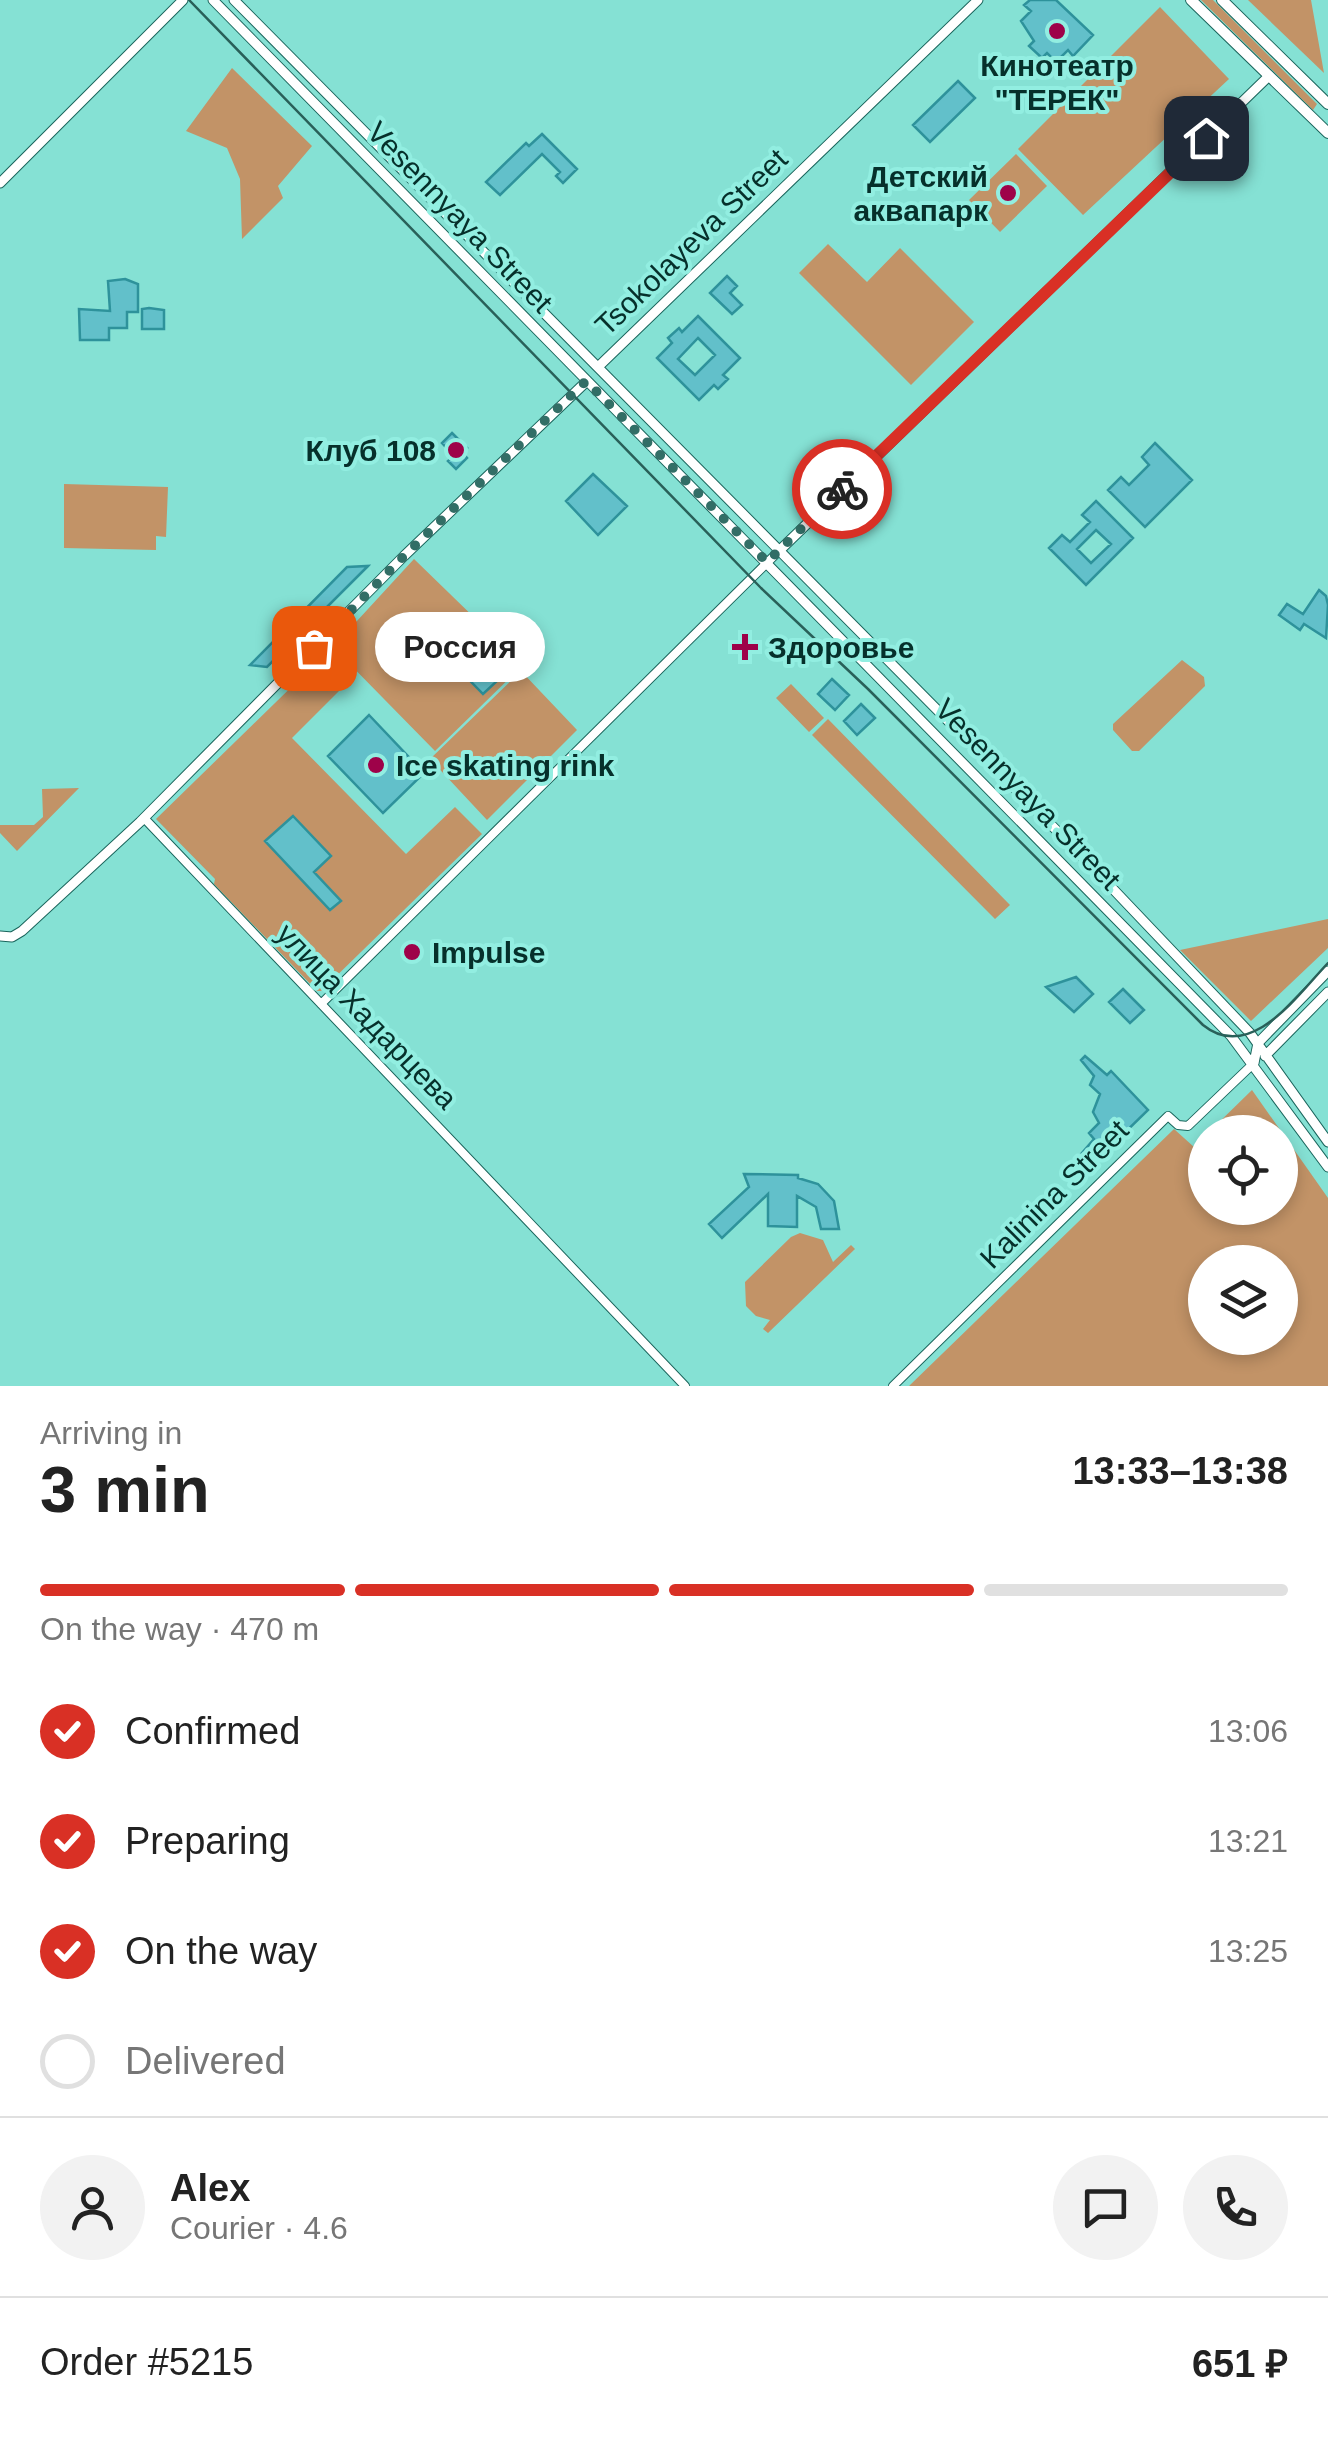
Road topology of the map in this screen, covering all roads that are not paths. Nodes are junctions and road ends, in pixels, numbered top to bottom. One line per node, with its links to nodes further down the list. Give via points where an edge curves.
1 (183, 0): 11 (street)
2 (212, 0): 13 (street, Vesennyaya Street)
3 (234, 0): 12 (street, Vesennyaya Street)
4 (978, 0): 12 (street, Tsokolayeva Street)
5 (1190, 0): 7 (main road)
6 (1222, 0): 8 (main road)
7 (1269, 76): 9 (main road); 14 (street)
8 (1326, 102): 9 (main road)
9 (1312, 117): 10 (main road)
10 (1328, 132)
11 (0, 182)
12 (598, 367): 13 (street, Tsokolayeva Street); 14 (street, Vesennyaya Street)
13 (586, 381): 15 (street, Vesennyaya Street); 16 (street, Tsokolayeva Street)
14 (780, 550): 15 (street); 21 (street, Vesennyaya Street)
15 (767, 562): 20 (street); 23 (street, Vesennyaya Street)
16 (144, 818): 17 (street, via 22,931); 20 (street, улица Хадарцева)
17 (0, 936)
18 (1328, 971): 21 (street)
19 (1328, 992): 22 (street, Kalinina Street)
20 (321, 1004): 26 (street, улица Хадарцева)
21 (1258, 1043): 22 (street, Vesennyaya Street); 23 (street)
22 (1267, 1054): 23 (street, Kalinina Street); 24 (street, Vesennyaya Street)
23 (1254, 1063): 25 (street, Vesennyaya Street); 27 (street, Kalinina Street, via 1188,1126 1168,1116)
24 (1328, 1142)
25 (1328, 1167)
26 (684, 1386)
27 (893, 1386)

